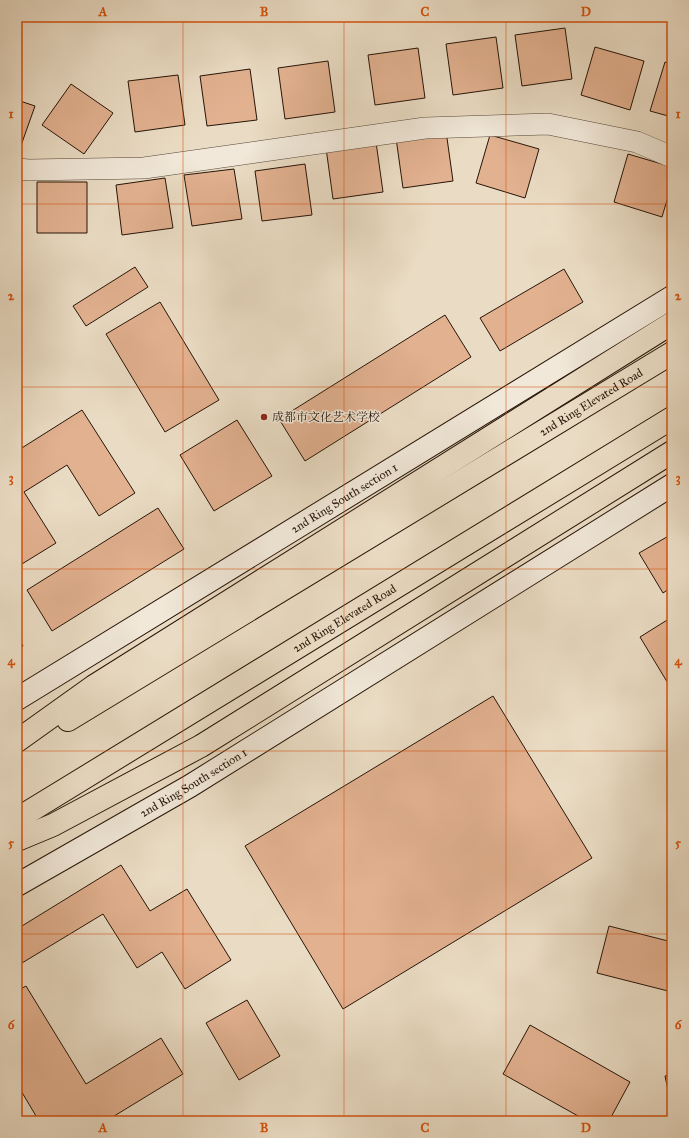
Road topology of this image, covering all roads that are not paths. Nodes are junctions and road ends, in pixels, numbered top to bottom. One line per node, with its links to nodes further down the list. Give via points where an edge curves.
1 (672, 157): 2 (street, via 637,142 548,124 425,128 144,168)
2 (17, 169)
3 (672, 297): 9 (main road, 2nd Ring South section 1)
4 (672, 323): 10 (highway, via 94,686)
5 (672, 353): 11 (highway, 2nd Ring Elevated Road)
6 (672, 418): 12 (highway, 2nd Ring Elevated Road)
7 (672, 452): 13 (highway, via 201,746 53,825)
8 (672, 485): 14 (main road, 2nd Ring South section 1, via 190,786)
9 (17, 699)
10 (17, 741)
11 (17, 752)
12 (17, 819)
13 (17, 840)
14 (17, 885)

